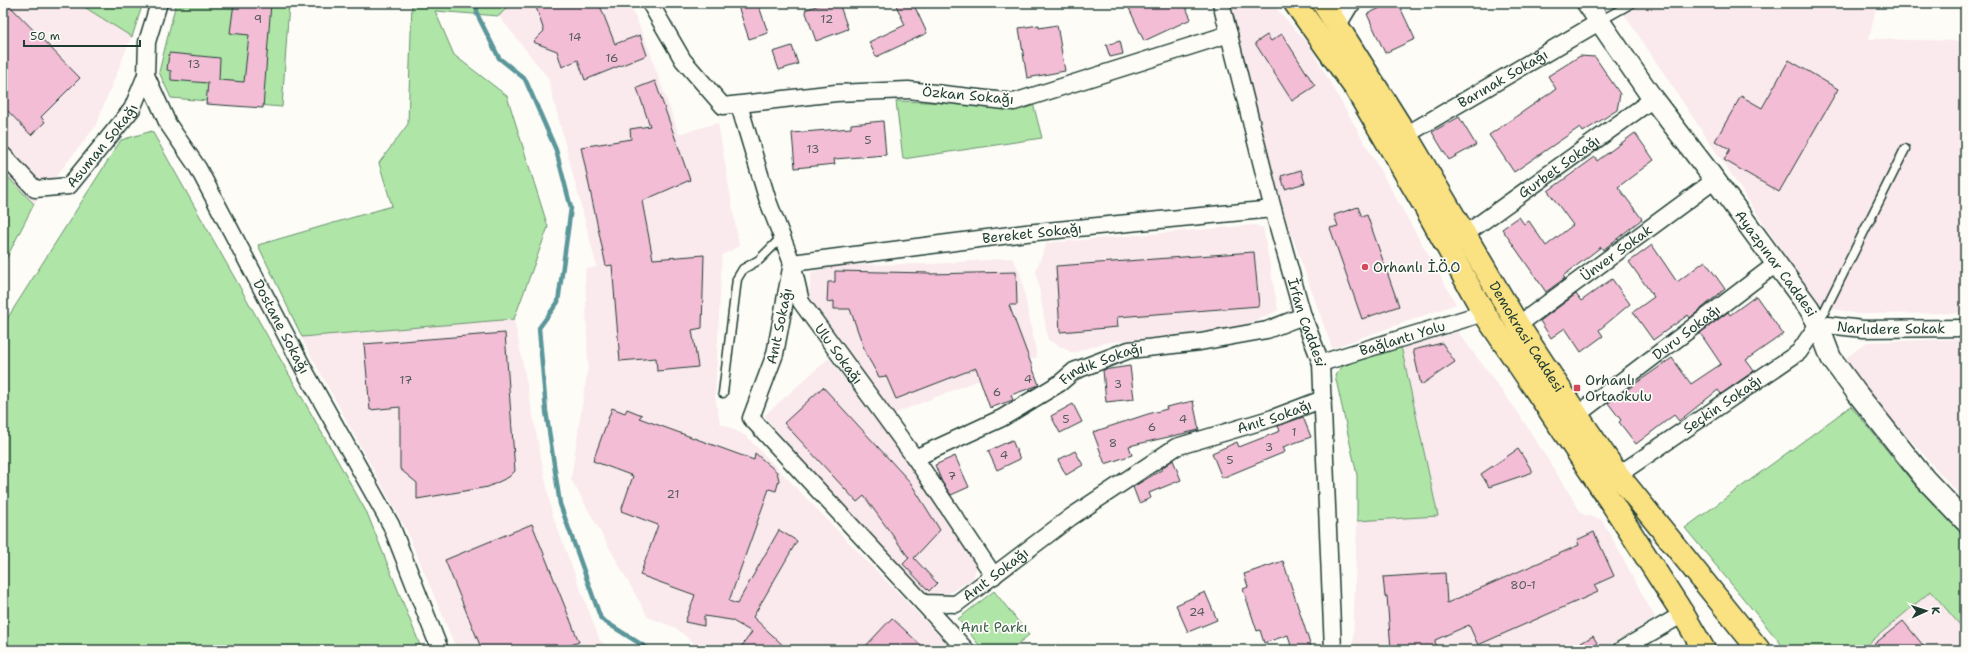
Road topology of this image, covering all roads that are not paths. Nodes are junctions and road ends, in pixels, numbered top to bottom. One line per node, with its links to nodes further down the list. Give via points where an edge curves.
1 (159, 3): 12 (street, Dostane Sokağı, via 147,42)
2 (650, 3): 14 (street, Özkan Sokağı, via 683,60 723,106)
3 (1221, 3): 11 (street, İrfan Caddesi)
4 (1295, 3): 24 (main road, Demokrasi Caddesi, via 1356,89)
5 (1323, 3): 10 (main road, Demokrasi Caddesi)
6 (1353, 3): 10 (street)
7 (1587, 3): 9 (street, Ayazpınar Caddesi)
8 (1632, 3): 9 (lane)
9 (1599, 22): 13 (street, Ayazpınar Caddesi); 15 (street, Barınak Sokağı)
10 (1338, 25): 15 (main road, Demokrasi Caddesi)
11 (1229, 34): 14 (street, Özkan Sokağı, via 1014,102 908,90 836,93); 19 (street, İrfan Caddesi)
12 (146, 75): 17 (street, Asuman Sokağı, via 132,109 69,186 35,189); 39 (street, Dostane Sokağı, via 168,124 198,168 307,375 391,525)
13 (1653, 98): 18 (street, Ayazpınar Caddesi); 20 (street, Gurbet Sokağı)
14 (739, 105): 21 (street, Ulu Sokağı, via 768,201)
15 (1406, 135): 20 (main road, Demokrasi Caddesi)
16 (1905, 149): 26 (lane)
17 (3, 155)
18 (1716, 180): 23 (street, Ayazpınar Caddesi); 27 (street, Ünver Sokak)
19 (1273, 209): 22 (street, Bereket Sokağı, via 1026,233); 25 (street, İrfan Caddesi)
20 (1464, 235): 27 (main road, Demokrasi Caddesi)
21 (782, 237): 22 (street, Ulu Sokağı); 30 (lane, via 759,260 743,269 737,279)
22 (792, 263): 33 (street, Ulu Sokağı, via 801,302); 37 (street, Anıt Sokağı, via 775,354 752,418)
23 (1776, 264): 26 (street, Ayazpınar Caddesi); 32 (street, Duru Sokağı)
24 (1484, 313): 29 (street, Bağlantı Yolu); 38 (main road, Demokrasi Caddesi)
25 (1303, 316): 29 (street, İrfan Caddesi); 33 (street, Fındık Sokağı, via 1267,330 1200,342 1128,350 1074,371 1060,383 1002,418)
26 (1818, 324): 28 (street, Narlıdere Sokak, via 1863,329); 34 (street, Seçkin Sokağı, via 1799,352); 35 (street, Ayazpınar Caddesi, via 1831,358 1856,392 1925,479)
27 (1518, 325): 32 (main road, Demokrasi Caddesi)
28 (1965, 328)
29 (1321, 363): 31 (street, İrfan Caddesi)
30 (723, 393)
31 (1323, 398): 36 (street, Anıt Sokağı, via 1274,418 1176,447 1070,516); 41 (street, İrfan Caddesi)
32 (1577, 415): 34 (main road, Demokrasi Caddesi)
33 (915, 458): 36 (street, Ulu Sokağı)
34 (1618, 475): 44 (main road, Demokrasi Caddesi)
35 (1965, 521)
36 (994, 576): 37 (street, Anıt Sokağı, via 956,604)
37 (923, 603): 40 (street)
38 (1683, 614): 42 (street); 43 (main road, Demokrasi Caddesi)
39 (440, 650)
40 (966, 650)
41 (1334, 650)
42 (1621, 650)
43 (1704, 650)
44 (1759, 650)

